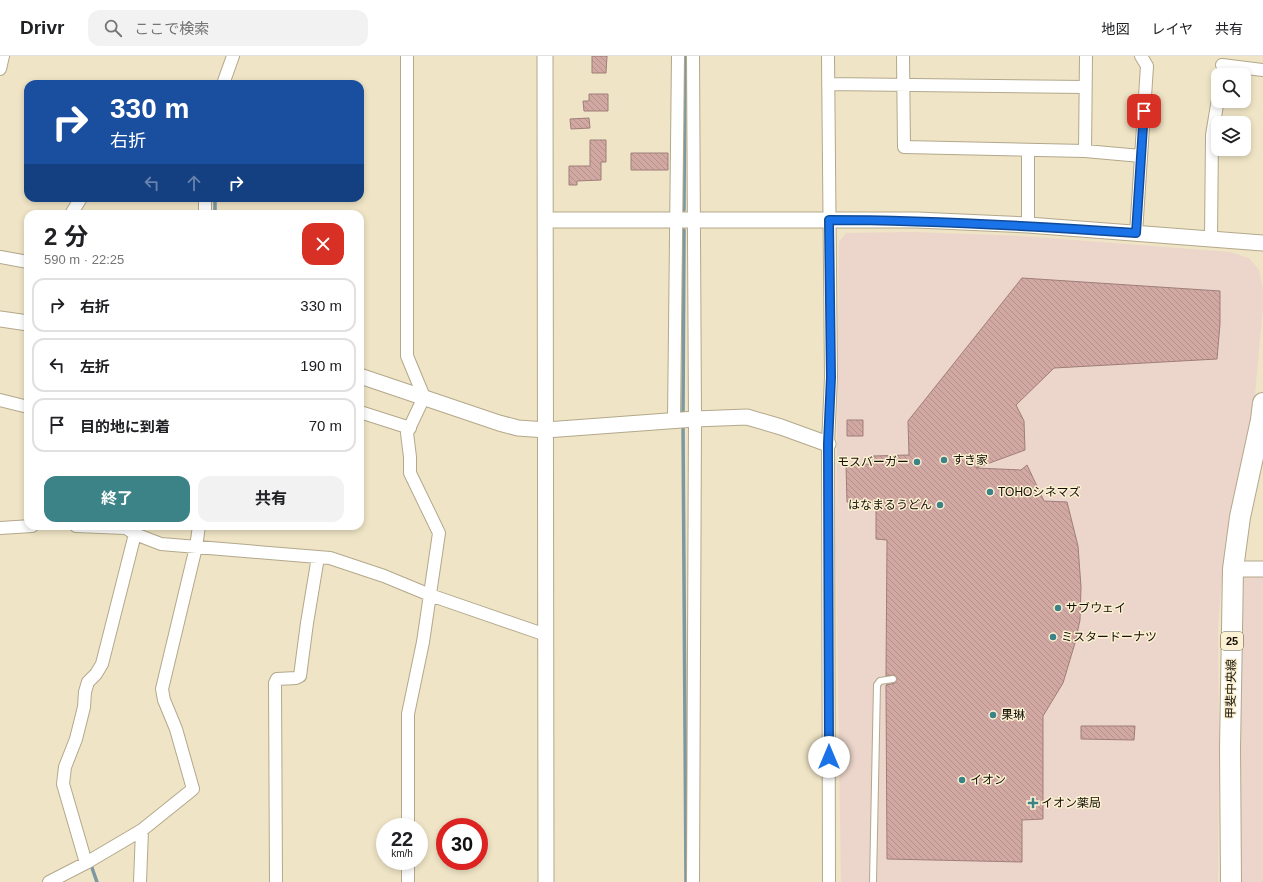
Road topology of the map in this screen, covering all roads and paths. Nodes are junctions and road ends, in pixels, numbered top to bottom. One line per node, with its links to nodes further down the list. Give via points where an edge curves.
1 (3, 56): 12 (street)
2 (233, 56): 14 (street)
3 (407, 56): 35 (street, via 407,356)
4 (545, 56): 22 (street)
5 (678, 56): 23 (street)
6 (693, 56): 24 (street)
7 (828, 56): 15 (street)
8 (904, 56): 16 (street)
9 (1086, 56): 17 (street)
10 (1141, 56): 21 (street, via 1147,66)
11 (1222, 65): 13 (street)
12 (0, 69)
13 (1263, 70)
14 (224, 80)
15 (828, 84): 16 (street); 25 (street)
16 (904, 85): 17 (street); 19 (street, via 904,147)
17 (1085, 87): 20 (street)
18 (1217, 108): 28 (street, via 1212,135)
19 (1028, 150): 20 (street); 26 (street)
20 (1085, 151): 21 (street)
21 (1141, 156): 27 (street)
22 (546, 220): 23 (street); 43 (street)
23 (676, 220): 24 (street); 41 (street)
24 (693, 220): 25 (street); 40 (street)
25 (829, 220): 26 (street, via 917,220); 44 (street, via 831,377)
26 (1028, 225): 27 (street)
27 (1136, 233): 28 (street)
28 (1211, 239): 29 (street)
29 (1263, 242)
30 (0, 257): 31 (street)
31 (24, 261)
32 (0, 319): 33 (street)
33 (24, 322)
34 (364, 377): 35 (street)
35 (424, 397): 42 (street); 43 (street, via 499,423 518,428)
36 (0, 400): 37 (street)
37 (24, 406)
38 (364, 413): 42 (street)
39 (1262, 414): 52 (main road, 甲斐中央線 / 25, via 1240,517)
40 (695, 419): 41 (street); 44 (street, via 747,416); 66 (street)
41 (674, 420): 43 (street)
42 (410, 428): 54 (street, via 410,473 439,533)
43 (546, 430): 55 (street)
44 (828, 444): 67 (street)
45 (24, 526): 46 (street)
46 (0, 528)
47 (129, 530): 59 (street, via 102,664 88,682 76,739 65,767 63,784)
48 (131, 530): 50 (street, via 161,544)
49 (198, 530): 50 (street)
50 (196, 548): 51 (street); 58 (street, via 162,689 193,789)
51 (318, 557): 54 (street, via 330,558 384,576); 63 (street, via 300,676 277,679 275,683)
52 (1233, 569): 53 (street); 69 (main road, 甲斐中央線 / 25)
53 (1263, 569)
54 (430, 595): 55 (street); 57 (street, via 408,714)
55 (546, 635): 65 (street)
56 (893, 679): 68 (lane, via 880,681 877,685)
57 (408, 818)
58 (142, 830): 59 (street); 62 (street)
59 (86, 863): 61 (street)
60 (408, 870): 64 (street)
61 (49, 882)
62 (140, 882)
63 (276, 882)
64 (408, 882)
65 (546, 882)
66 (693, 882)
67 (829, 882)
68 (873, 882)
69 (1231, 882)

